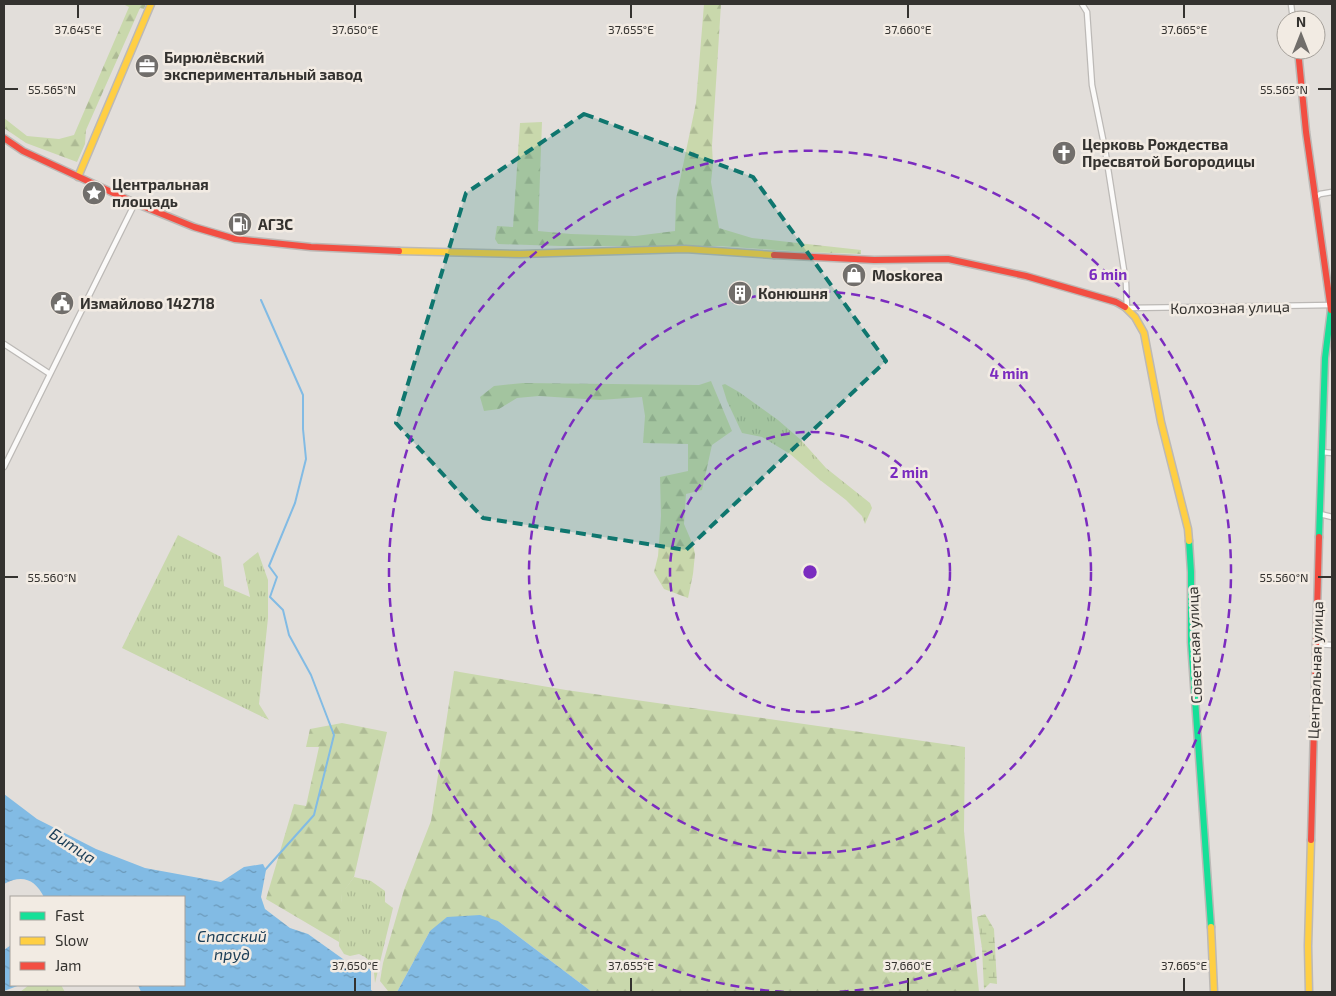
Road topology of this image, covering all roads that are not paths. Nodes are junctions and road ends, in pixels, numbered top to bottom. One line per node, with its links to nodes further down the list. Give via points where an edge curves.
1 (151, 4): 5 (street)
2 (1082, 5): 10 (street, via 1087,12 1092,85 1105,149)
3 (1299, 60): 7 (street, Центральная улица)
4 (4, 138): 5 (street, via 23,152)
5 (78, 177): 8 (street, Советская улица)
6 (1332, 192): 7 (street)
7 (1316, 197): 9 (street, Центральная улица)
8 (135, 203): 10 (street, Советская улица, via 214,234 274,244 423,252 520,254 685,249 808,258 941,258 998,269 1116,302); 12 (street)
9 (1332, 306): 10 (street, Колхозная улица); 13 (street, Центральная улица, via 1325,358)
10 (1127, 308): 20 (street, Советская улица, via 1142,327 1188,529 1192,572 1191,642)
11 (4, 344): 12 (street)
12 (50, 374): 15 (street)
13 (1322, 452): 14 (street); 16 (street, Центральная улица)
14 (1332, 452)
15 (4, 468)
16 (1320, 514): 17 (street); 18 (street, Центральная улица)
17 (1332, 517)
18 (1315, 644): 19 (street); 21 (street, Центральная улица)
19 (1332, 645)
20 (1214, 992)
21 (1308, 992)

